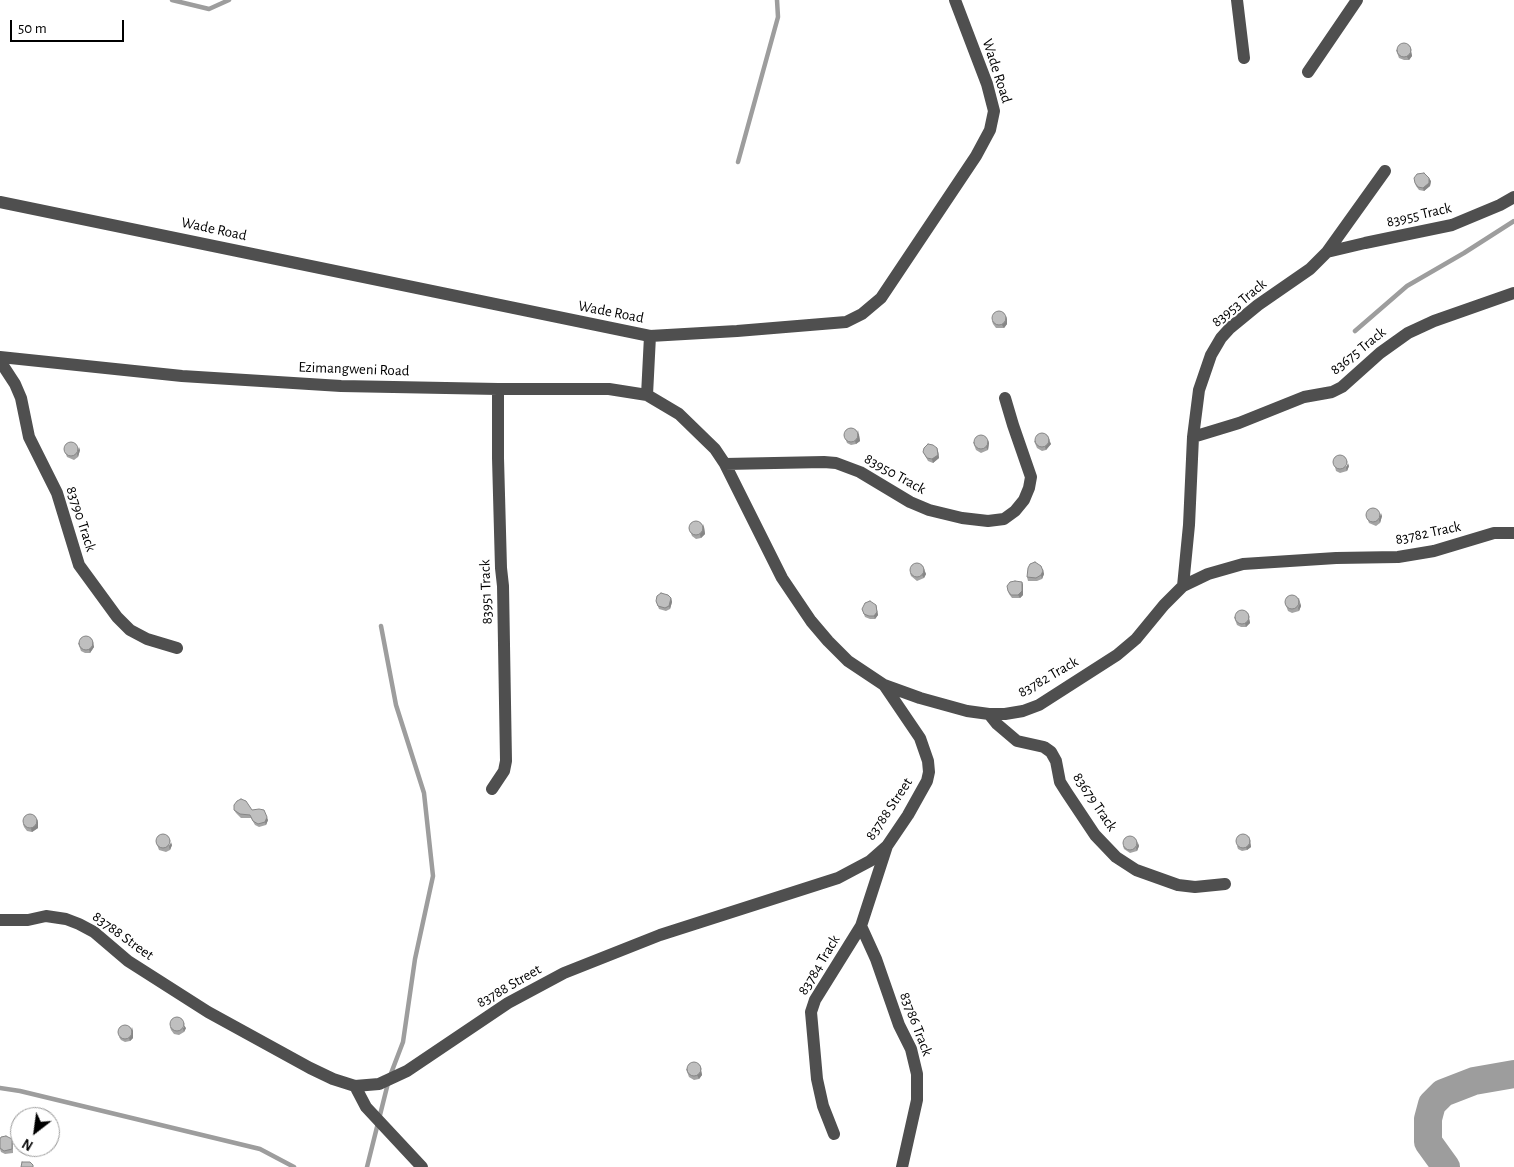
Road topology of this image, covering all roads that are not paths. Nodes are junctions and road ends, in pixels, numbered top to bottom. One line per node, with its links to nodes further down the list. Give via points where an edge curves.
1 (955, 0): 11 (street, Wade Road, via 987,84 994,111 990,130 881,298 846,322)
2 (1237, 0): 4 (street)
3 (1357, 0): 5 (street)
4 (1244, 58)
5 (1308, 72)
6 (1385, 171): 9 (street, 83953 Track)
7 (1514, 197): 9 (street, 83955 Track, via 1452,225)
8 (0, 202): 11 (street, Wade Road)
9 (1326, 252): 16 (street, 83953 Track, via 1310,269 1258,305 1221,338 1210,355 1199,390)
10 (1514, 293): 16 (street, 83675 Track, via 1408,333 1332,392 1304,397)
11 (650, 336): 14 (street)
12 (0, 359): 13 (street, Ezimangweni Road, via 341,386); 20 (street, 83790 Track, via 21,398 29,437 57,493 79,565 130,630)
13 (498, 390): 14 (street, Ezimangweni Road, via 608,389); 23 (street, 83951 Track, via 506,761 504,771)
14 (647, 395): 17 (street, 83782 Track, via 679,414 715,449)
15 (1005, 398): 17 (street, 83950 Track, via 1031,477 1024,500 1004,520 962,518 929,510 860,472 836,464)
16 (1193, 437): 19 (street, 83953 Track)
17 (725, 464): 21 (street, 83782 Track, via 782,578 805,613 848,661)
18 (1514, 532): 19 (street, 83782 Track, via 1494,533 1434,551 1398,557 1243,564 1208,574)
19 (1183, 586): 22 (street, 83782 Track, via 1136,639 1117,655 1039,705 1023,711)
20 (177, 648)
21 (884, 685): 22 (street, 83782 Track, via 953,708); 24 (street, 83788 Street, via 920,738 929,772 908,815)
22 (988, 714): 25 (street, 83679 Track, via 1017,740 1051,752 1067,794 1095,835 1116,857 1136,870 1178,885)
23 (492, 789)
24 (887, 846): 27 (street, 83784 Track); 28 (street, 83788 Street, via 870,861 838,878 668,932 564,973 508,1002 407,1071 379,1084)
25 (1225, 884)
26 (0, 920): 28 (street, 83788 Street, via 46,916 79,924 94,932 128,961 208,1012 333,1080)
27 (861, 926): 29 (street, 83784 Track, via 815,1000 811,1012 817,1079); 31 (street, 83786 Track, via 911,1049 917,1074 917,1100)
28 (355, 1086): 30 (street, via 366,1107)
29 (834, 1134)
30 (422, 1167)
31 (902, 1167)

